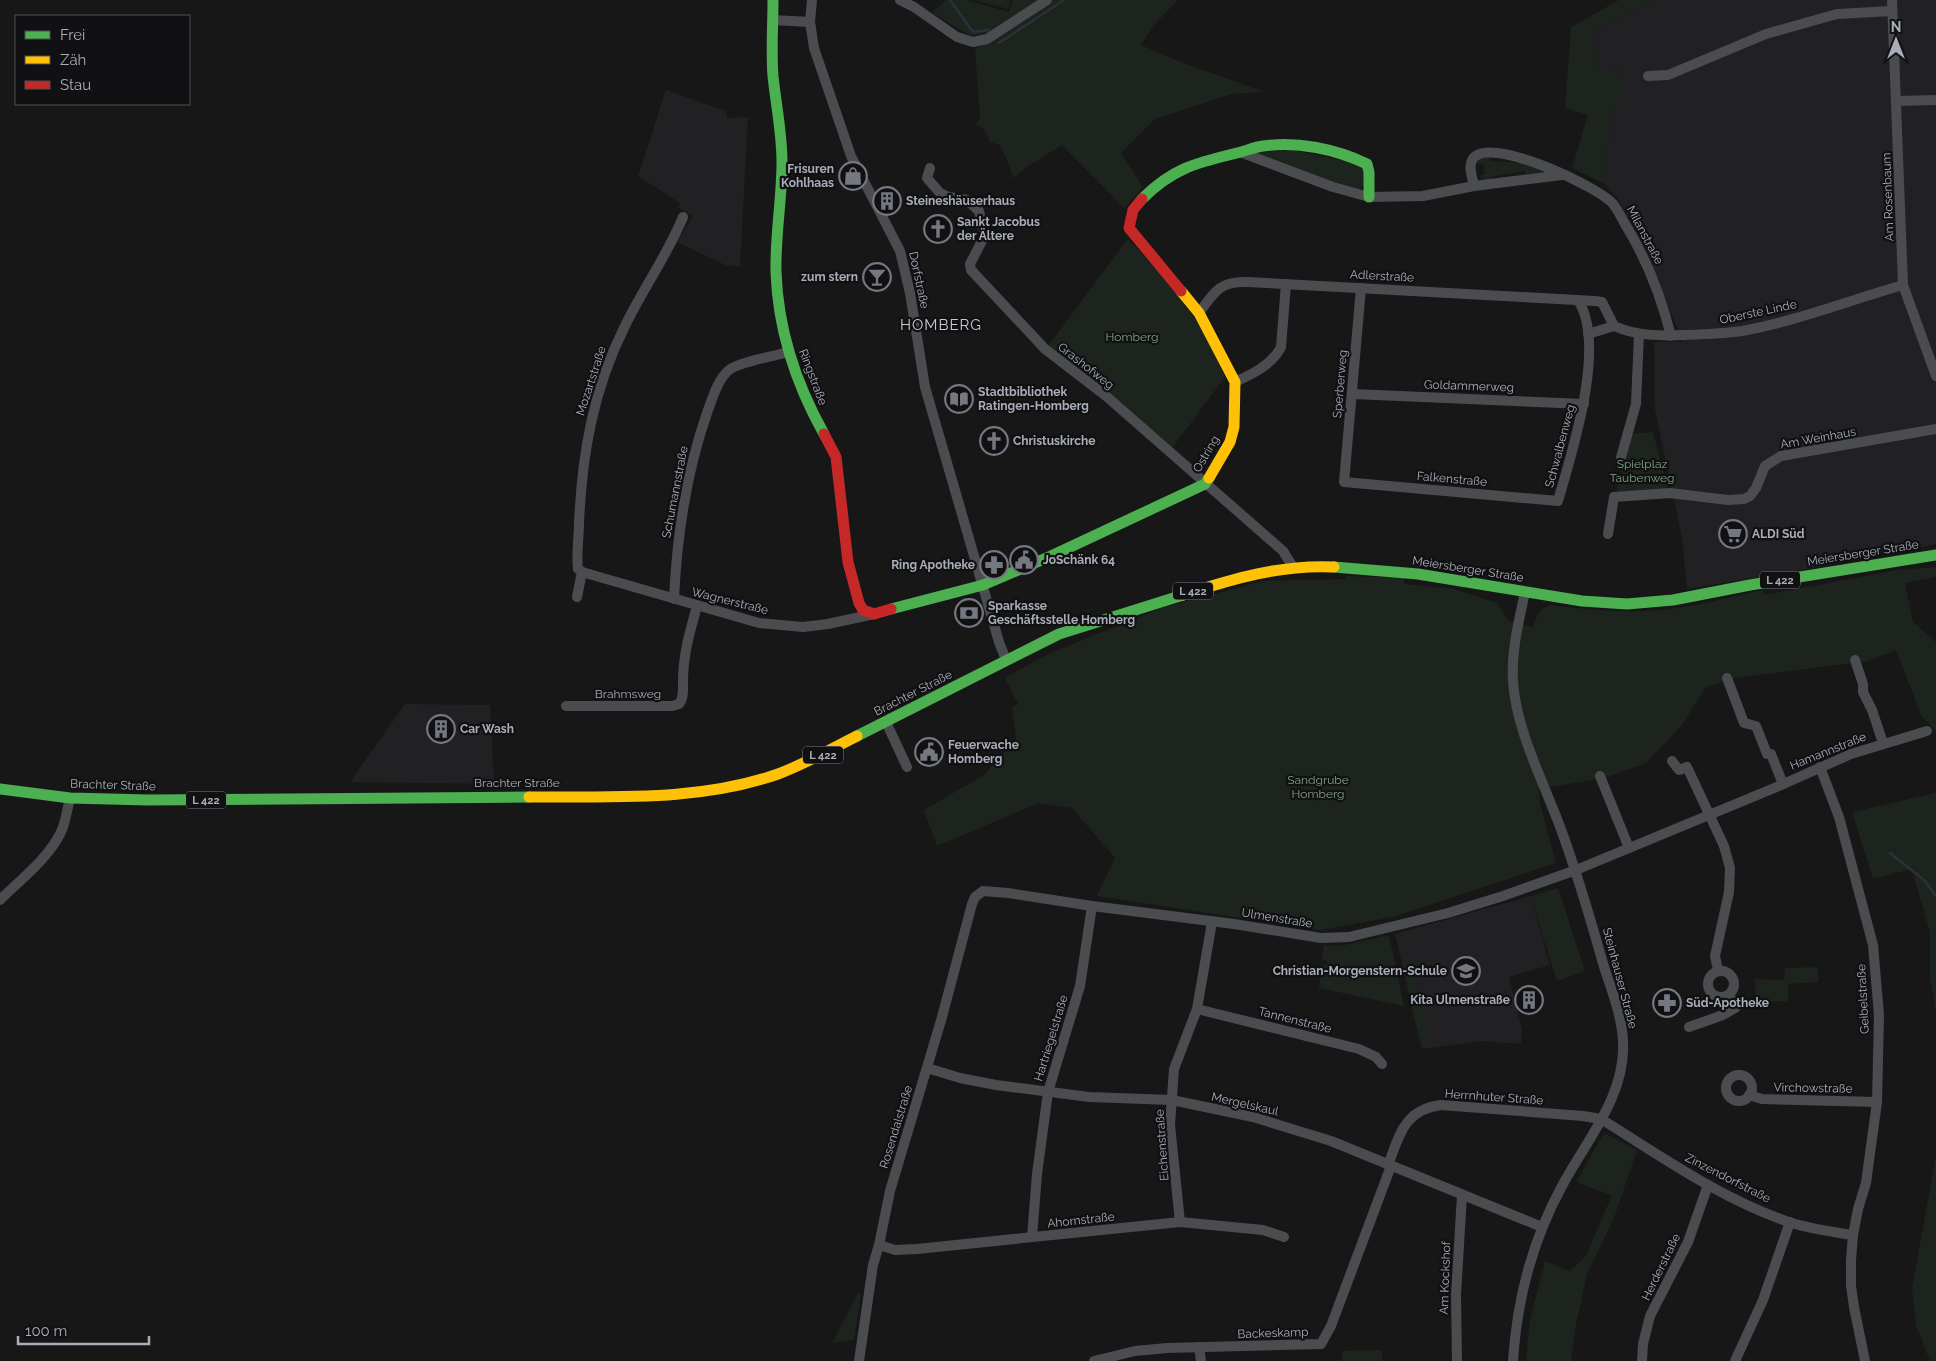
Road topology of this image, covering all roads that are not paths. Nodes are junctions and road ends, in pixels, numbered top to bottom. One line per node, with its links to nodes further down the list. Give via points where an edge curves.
1 (773, 0): 7 (main road, Ringstraße)
2 (812, 0): 8 (street, Dorfstraße)
3 (900, 0): 4 (street, via 957,36 973,42 987,39)
4 (1047, 0)
5 (1892, 0): 6 (street, Am Rosenbaum)
6 (1892, 12): 9 (street, via 1837,14 1766,34 1668,75); 11 (street, Am Rosenbaum)
7 (773, 20): 8 (street); 27 (main road, Ringstraße, via 773,74 782,164 776,272 782,331)
8 (810, 22): 41 (street, Dorfstraße, via 814,48 851,156 900,251 925,386)
9 (1648, 76)
10 (1936, 100): 11 (street)
11 (1897, 101): 19 (street, Am Rosenbaum)
12 (1240, 152): 16 (street); 16 (main road, via 1252,147 1291,145 1354,158 1367,164); 22 (main road, Ostring, via 1179,170 1140,200 1129,219 1130,228)
13 (930, 168): 35 (street, Grashofweg, via 927,178 940,193 966,200 979,212 986,235 970,264 971,270 1045,349 1106,396)
14 (1562, 175): 15 (street); 15 (street, Milanstraße, via 1518,156 1489,153 1472,159); 26 (street, Milanstraße, via 1597,191 1613,204 1645,262 1666,314)
15 (1474, 186): 16 (street, via 1423,196)
16 (1369, 197)
17 (683, 217): 40 (street, Mozartstraße, via 623,328 598,390 583,465)
18 (1286, 284): 20 (street, Adlerstraße); 22 (street, Adlerstraße, via 1234,281 1219,288); 29 (street, via 1283,341 1277,355)
19 (1903, 285): 26 (street, Oberste Linde, via 1782,322 1726,333); 28 (street, Am Rosenbaum)
20 (1361, 288): 21 (street, Adlerstraße); 30 (street, Sperberweg)
21 (1578, 300): 23 (street, Adlerstraße, via 1602,302); 24 (street, via 1586,316)
22 (1199, 313): 29 (main road, Ostring)
23 (1614, 326): 24 (street); 25 (street, Oberste Linde)
24 (1588, 334): 31 (street, Schwalbenweg)
25 (1638, 334): 26 (street, Oberste Linde); 33 (street, via 1636,404)
26 (1671, 336)
27 (788, 352): 44 (street, Schumannstraße, via 731,368 714,393 695,449 684,500 676,549); 46 (main road, Ringstraße, via 812,413 836,457 848,562 859,603 863,610)
28 (1936, 376)
29 (1235, 382): 35 (main road, Ostring, via 1230,442)
30 (1353, 394): 31 (street, Goldammerweg); 34 (street, Sperberweg)
31 (1584, 404): 36 (street, Schwalbenweg)
32 (1936, 429): 37 (street, Am Weinhaus, via 1780,456 1765,466 1756,488 1744,499 1670,493 1614,497)
33 (1622, 457)
34 (1344, 482): 36 (street, Falkenstraße)
35 (1204, 484): 39 (street, Grashofweg, via 1283,551); 41 (main road, Ostring)
36 (1558, 501)
37 (1608, 534)
38 (1936, 555): 42 (main road, Meiersberger Straße / L 422, via 1643,604 1594,603)
39 (1293, 568): 42 (main road, Meiersberger Straße / L 422, via 1321,566 1395,571); 47 (main road, Meiersberger Straße / L 422, via 1241,577 1072,629)
40 (580, 571): 43 (street); 44 (street, Wagnerstraße)
41 (983, 585): 46 (main road); 47 (street, Dorfstraße)
42 (1525, 592): 63 (street, Steinhauser Straße, via 1514,655 1515,700)
43 (577, 597)
44 (674, 598): 45 (street, Wagnerstraße)
45 (697, 606): 46 (street, Wagnerstraße, via 759,622 803,627); 50 (street, Brahmsweg, via 687,643 679,704)
46 (874, 614)
47 (1006, 660): 51 (main road, Brachter Straße / L 422)
48 (1855, 660): 53 (street, Hamannstraße, via 1863,692)
49 (1727, 678): 58 (street, Hamannstraße, via 1744,723 1756,726)
50 (566, 706)
51 (886, 722): 55 (street); 60 (main road, Brachter Straße / L 422, via 780,774 725,789 687,794 181,800)
52 (1927, 731): 53 (street, Hamannstraße)
53 (1883, 743): 56 (street, Hamannstraße)
54 (1672, 761): 61 (street, via 1679,770 1687,767)
55 (907, 767)
56 (1820, 767): 58 (street, Hamannstraße); 77 (street, Geibelstraße, via 1839,817 1873,946 1879,1015)
57 (1600, 776): 62 (street)
58 (1783, 784): 61 (street, Hamannstraße)
59 (0, 789): 60 (main road, Brachter Straße / L 422)
60 (70, 798): 64 (street, via 58,838 40,861)
61 (1709, 815): 62 (street, Hamannstraße); 68 (street, via 1724,846 1730,868 1729,892 1715,956)
62 (1629, 848): 63 (street, Hamannstraße)
63 (1576, 870): 67 (street, Ulmenstraße, via 1448,913 1349,936 1321,938); 78 (street, Steinhauser Straße, via 1620,1016 1623,1042 1617,1087)
64 (0, 900)
65 (972, 904): 66 (street, Ulmenstraße, via 978,894 989,891); 73 (street, Rosendalstraße)
66 (1092, 906): 67 (street, Ulmenstraße); 74 (street, Hartriegelstraße, via 1080,986)
67 (1212, 922): 70 (street, Eichenstraße)
68 (1718, 970): 69 (street, via 1734,977 1735,986); 69 (street, via 1709,978 1710,992 1722,997)
69 (1730, 994): 71 (street, via 1735,1008)
70 (1198, 1009): 72 (street, Tannenstraße, via 1359,1049 1376,1057); 76 (street, Eichenstraße, via 1174,1069)
71 (1689, 1027)
72 (1382, 1064)
73 (927, 1068): 74 (street, Mergelskaul, via 960,1078); 88 (street, Rosendalstraße, via 890,1191)
74 (1048, 1092): 76 (street, Mergelskaul, via 1100,1098); 86 (street, Hartriegelstraße)
75 (1749, 1096): 77 (street, Virchowstraße, via 1770,1100)
76 (1172, 1100): 79 (street, Mergelskaul, via 1262,1119 1331,1141); 82 (street, Eichenstraße, via 1170,1125)
77 (1877, 1102): 85 (street, Geibelstraße, via 1866,1183)
78 (1600, 1119): 79 (street, Herrnhuter Straße, via 1431,1106 1415,1113 1406,1122); 80 (street, Zinzendorfstraße); 84 (street, Steinhauser Straße)
79 (1389, 1165): 81 (street, Mergelskaul); 89 (street, Backeskamp, via 1331,1326 1321,1344)
80 (1708, 1185): 83 (street, Zinzendorfstraße); 95 (street, Herderstraße, via 1688,1242 1650,1316)
81 (1462, 1195): 84 (street, Mergelskaul); 93 (street, Am Kockshof)
82 (1180, 1222): 86 (street, Ahornstraße); 87 (street, Ahornstraße, via 1263,1230)
83 (1790, 1222): 85 (street, Zinzendorfstraße); 96 (street, via 1763,1300)
84 (1542, 1227): 94 (street, Steinhauser Straße, via 1525,1278)
85 (1853, 1235): 97 (street, via 1851,1286)
86 (1032, 1237): 88 (street, Ahornstraße, via 895,1250)
87 (1284, 1238)
88 (879, 1245): 90 (street, Rosendalstraße, via 873,1265)
89 (1199, 1347): 91 (street, Backeskamp, via 1135,1351); 92 (street)
90 (859, 1361)
91 (1094, 1361)
92 (1201, 1361)
93 (1456, 1361)
94 (1513, 1361)
95 (1642, 1361)
96 (1735, 1361)
97 (1865, 1361)

